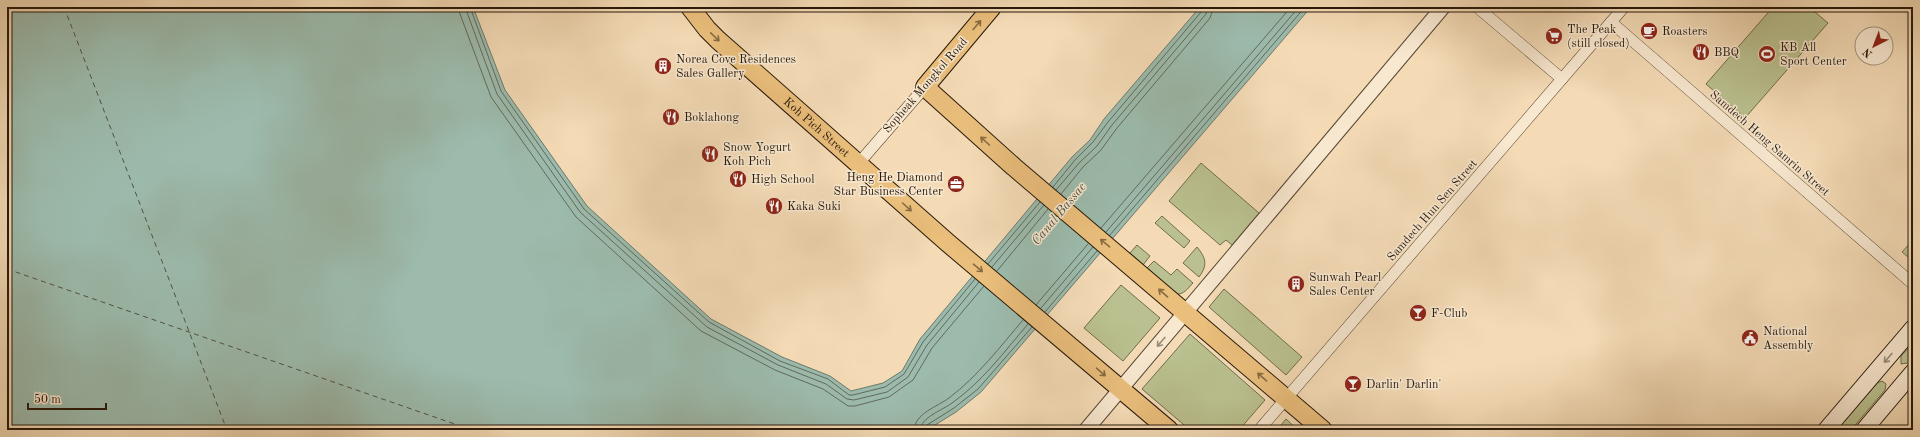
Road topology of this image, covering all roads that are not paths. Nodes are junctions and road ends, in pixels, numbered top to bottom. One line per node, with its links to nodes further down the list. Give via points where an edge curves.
1 (690, 7): 9 (main road, Koh Pich Street, one-way to 9, via 718,40)
2 (992, 7): 8 (main road, Sopheak Mongkol Road, one-way to 2)
3 (1443, 7): 11 (street)
4 (1476, 7): 7 (street)
5 (1624, 7): 6 (street, Samdech Hun Sen Street)
6 (1611, 22): 7 (street, Samdech Hun Sen Street); 10 (street, Samdech Heng Samrin Street)
7 (1562, 79): 15 (street, Samdech Hun Sen Street)
8 (925, 87): 9 (street, Sopheak Mongkol Road); 11 (main road, one-way to 8, via 1014,167)
9 (858, 164): 14 (main road, Koh Pich Street, one-way to 14)
10 (1913, 284)
11 (1186, 312): 14 (street, one-way to 14); 15 (main road, one-way to 11)
12 (1913, 328): 20 (main road, one-way to 20)
13 (1913, 372): 21 (main road)
14 (1121, 389): 16 (street); 17 (main road, Koh Pich Street)
15 (1286, 398): 18 (street, Samdech Hun Sen Street); 19 (main road)
16 (1086, 430)
17 (1169, 430)
18 (1259, 430)
19 (1323, 430)
20 (1826, 430)
21 (1864, 430)

